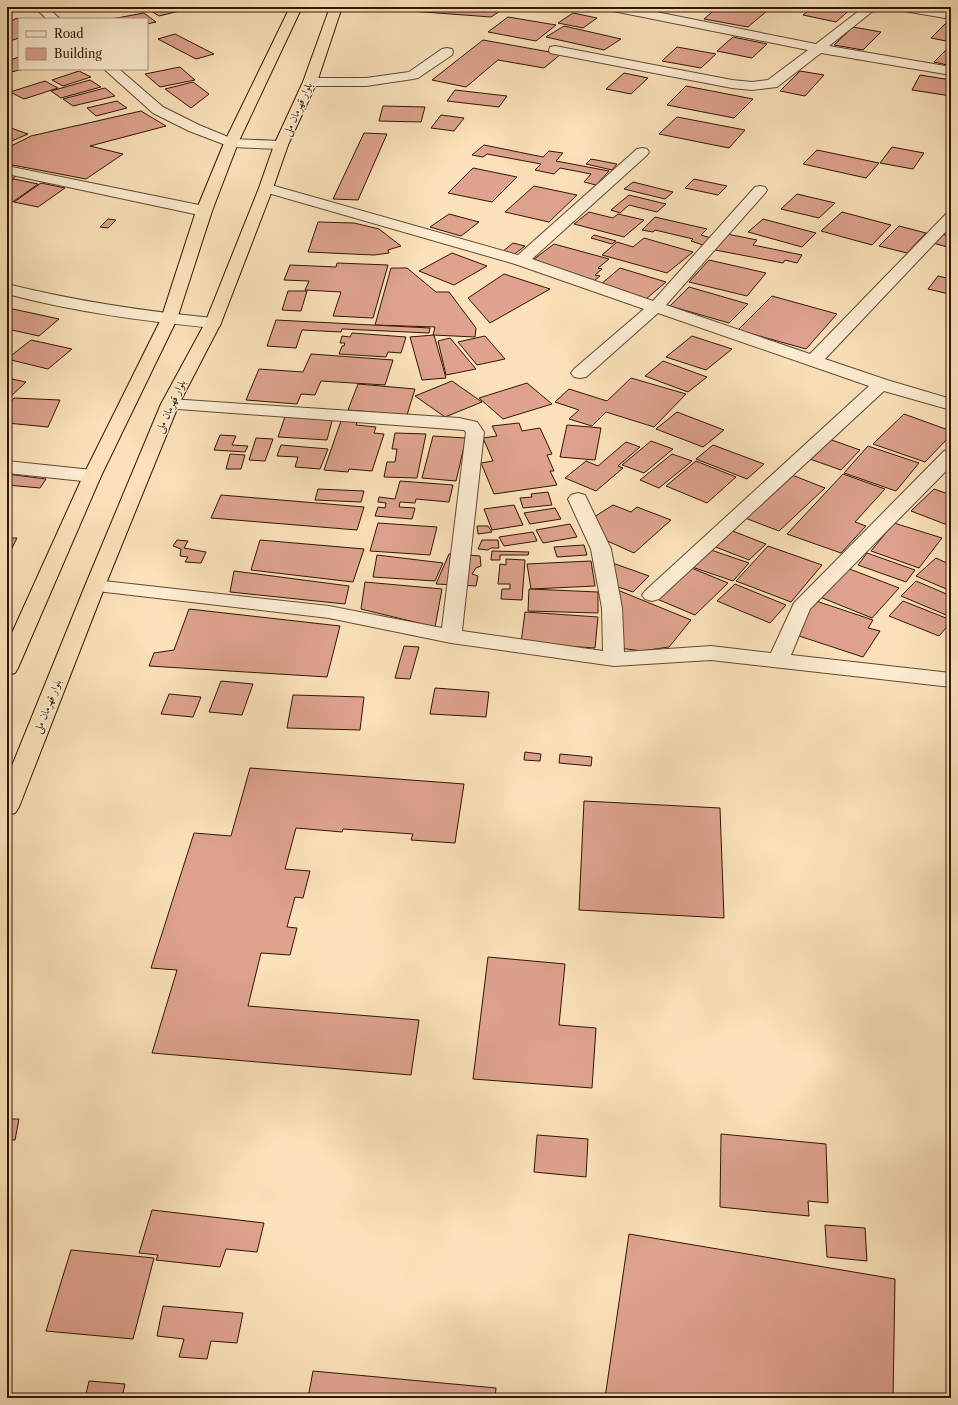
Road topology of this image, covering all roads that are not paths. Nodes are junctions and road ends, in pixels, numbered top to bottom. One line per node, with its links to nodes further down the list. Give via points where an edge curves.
1 (40, 7): 8 (street)
2 (296, 7): 15 (highway)
3 (336, 7): 14 (highway, بلوار قهرمان ملی)
4 (613, 7): 9 (street)
5 (872, 7): 9 (street)
6 (904, 7): 7 (street)
7 (951, 15)
8 (53, 18)
9 (817, 48): 10 (street, via 772,84 752,86); 13 (street)
10 (555, 50)
11 (447, 52): 14 (street, via 413,76 366,82)
12 (112, 70): 15 (street, via 158,110)
13 (951, 71)
14 (310, 82): 16 (highway, بلوار قهرمان ملی)
15 (231, 143): 16 (street); 21 (highway)
16 (281, 145): 19 (highway, بلوار قهرمان ملی)
17 (642, 152): 23 (street)
18 (7, 170): 21 (street)
19 (266, 188): 23 (street); 27 (highway, بلوار قهرمان ملی)
20 (760, 190): 25 (street)
21 (204, 211): 26 (highway)
22 (951, 217): 28 (street)
23 (521, 262): 25 (street)
24 (7, 289): 26 (street, via 45,300)
25 (656, 307): 28 (street); 29 (street)
26 (169, 319): 27 (street); 35 (highway)
27 (213, 323): 32 (highway, بلوار قهرمان ملی)
28 (814, 360): 30 (street)
29 (580, 373)
30 (881, 384): 31 (street); 38 (street)
31 (948, 401)
32 (170, 404): 37 (highway, بلوار قهرمان ملی); 39 (street, via 436,421 471,426 475,432)
33 (951, 455): 41 (street, via 801,607)
34 (7, 467): 35 (street)
35 (92, 476): 42 (highway)
36 (578, 500): 40 (street, via 601,549 612,608)
37 (95, 586): 39 (street, via 329,612); 44 (highway, بلوار قهرمان ملی)
38 (652, 595)
39 (451, 636): 40 (street)
40 (614, 658): 41 (street, via 711,653)
41 (778, 661): 43 (street)
42 (7, 668)
43 (946, 675)
44 (7, 807)

